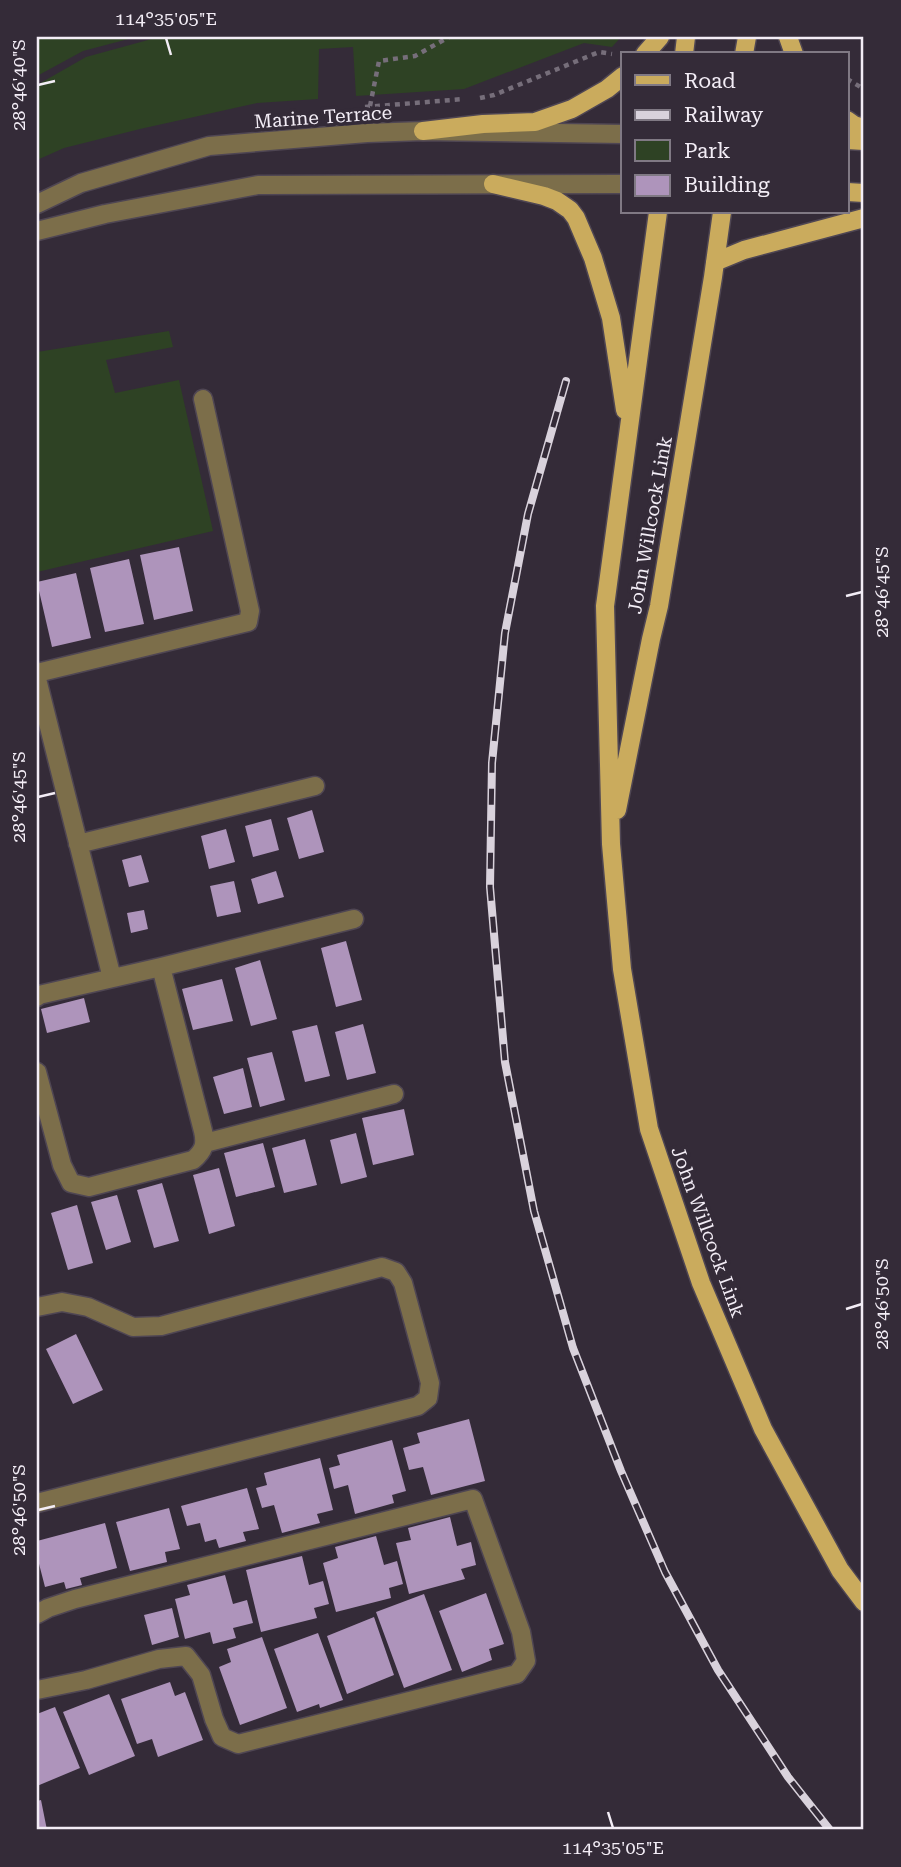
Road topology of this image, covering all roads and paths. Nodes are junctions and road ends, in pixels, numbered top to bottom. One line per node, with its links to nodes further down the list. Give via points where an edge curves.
1 (449, 37): 7 (path, via 415,57 379,61)
2 (660, 37): 3 (main road)
3 (647, 52)
4 (621, 78): 10 (main road, via 572,109 535,122)
5 (848, 80): 6 (path)
6 (864, 89)
7 (370, 106)
8 (848, 121): 9 (main road)
9 (864, 128)
10 (423, 131): 11 (street, Marine Terrace); 14 (street, Marine Terrace, via 209,146 81,183)
11 (621, 134)
12 (493, 184): 13 (street); 18 (street, via 258,185); 21 (main road, via 544,196 576,218 611,318)
13 (621, 184)
14 (37, 204)
15 (658, 214): 21 (main road, John Willcock Link)
16 (722, 214): 19 (main road, John Willcock Link)
17 (864, 218): 19 (main road)
18 (37, 231)
19 (715, 262): 26 (main road, John Willcock Link, via 659,606)
20 (203, 399): 22 (street, via 250,611 248,622)
21 (629, 434): 26 (main road, John Willcock Link, via 605,606)
22 (37, 673)
23 (37, 679): 25 (street)
24 (315, 786): 25 (street)
25 (78, 844): 29 (street)
26 (611, 844): 36 (main road, John Willcock Link, via 622,969 649,1129 701,1283 763,1429 840,1570)
27 (354, 919): 28 (street)
28 (161, 967): 29 (street); 33 (street)
29 (112, 978): 30 (street)
30 (37, 997)
31 (37, 1072): 33 (street, via 71,1183 89,1186 193,1160)
32 (394, 1094): 33 (street)
33 (205, 1143)
34 (37, 1307): 35 (street, via 62,1302 88,1307 133,1327 162,1326 382,1267 396,1272 403,1283 430,1383 428,1398 418,1406)
35 (37, 1503)
36 (864, 1602)
37 (37, 1614): 38 (street, via 75,1600 473,1499 521,1632 526,1661 517,1674 238,1744 222,1737 201,1675 186,1656)
38 (37, 1690)

